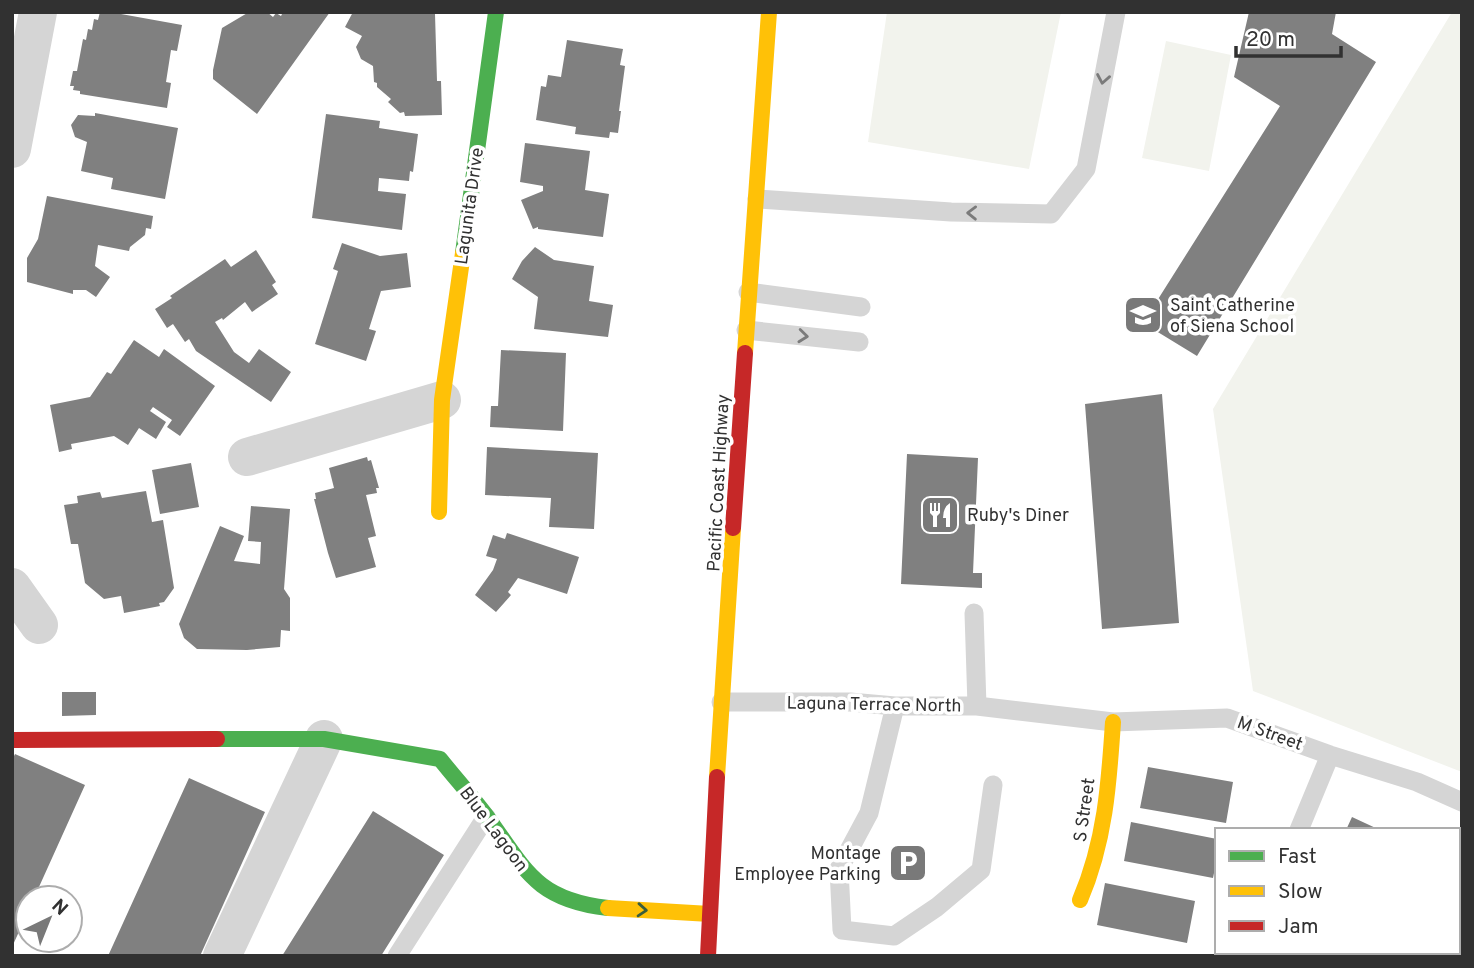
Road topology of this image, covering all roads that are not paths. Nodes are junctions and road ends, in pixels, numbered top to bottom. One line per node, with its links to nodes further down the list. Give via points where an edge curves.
1 (37, 12): 5 (street)
2 (496, 12): 11 (main road, Lagunita Drive)
3 (769, 12): 6 (main road, Pacific Coast Highway)
4 (1116, 12): 6 (lane, one-way to 6, via 1086,169 1051,214)
5 (12, 149)
6 (757, 199): 7 (main road, Pacific Coast Highway)
7 (748, 292): 8 (lane); 9 (main road, Pacific Coast Highway)
8 (861, 307)
9 (746, 330): 10 (lane, one-way to 10); 17 (main road, Pacific Coast Highway)
10 (859, 342)
11 (442, 400): 12 (street); 13 (main road, Lagunita Drive)
12 (247, 457)
13 (439, 512)
14 (12, 587): 16 (street)
15 (974, 612): 19 (lane)
16 (39, 625)
17 (721, 702): 18 (lane, Laguna Terrace North); 30 (main road, Pacific Coast Highway)
18 (895, 706): 19 (lane, Laguna Terrace North); 25 (lane, via 869,813 839,869 842,930 894,936 981,870)
19 (977, 706): 20 (lane, Laguna Terrace North)
20 (1026, 712): 21 (lane, M Street)
21 (1113, 722): 24 (lane, M Street, via 1227,718); 29 (main road, S Street, via 1104,829)
22 (324, 739): 23 (main road, Blue Lagoon); 27 (main road, Blue Lagoon, via 440,759); 31 (street)
23 (12, 740)
24 (1329, 755): 26 (lane, M Street, via 1417,782); 28 (lane)
25 (993, 785)
26 (1462, 802)
27 (486, 817): 30 (main road, Blue Lagoon, one-way to 30, via 523,869 549,892 598,907); 32 (lane)
28 (1300, 828)
29 (1080, 900)
30 (710, 915): 33 (main road, Pacific Coast Highway)
31 (222, 956)
32 (397, 956)
33 (708, 956)

